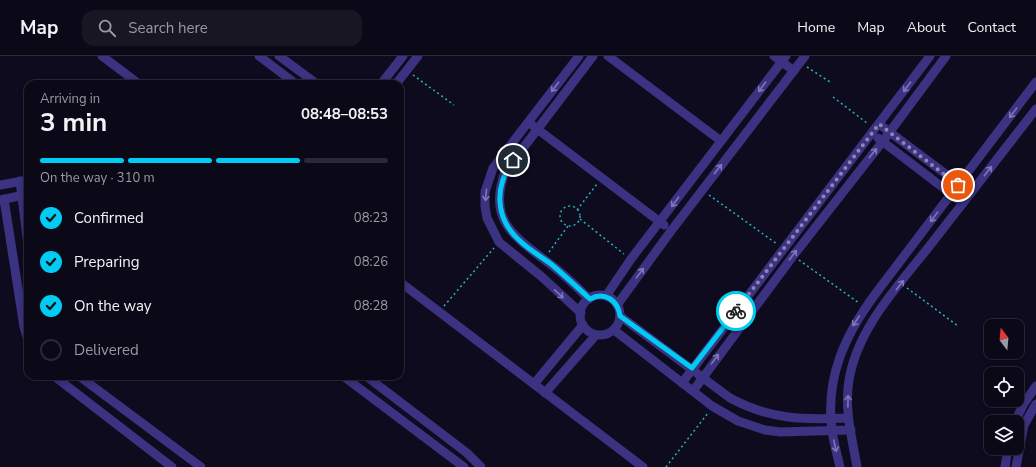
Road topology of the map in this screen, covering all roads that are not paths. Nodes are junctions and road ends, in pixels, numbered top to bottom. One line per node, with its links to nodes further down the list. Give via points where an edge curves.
1 (103, 56): 14 (street)
2 (259, 56): 15 (street)
3 (279, 56): 16 (street)
4 (403, 56): 17 (street)
5 (418, 56): 18 (street)
6 (579, 56): 23 (street, one-way to 23)
7 (593, 56): 24 (street)
8 (608, 56): 27 (street)
9 (930, 56): 25 (street, one-way to 25)
10 (946, 56): 26 (street)
11 (781, 58): 13 (street); 21 (street, one-way to 21)
12 (803, 59): 13 (street)
13 (794, 71): 22 (street)
14 (134, 80)
15 (291, 80)
16 (312, 80)
17 (384, 80)
18 (399, 80)
19 (1036, 82): 31 (street, one-way to 31)
20 (1036, 109): 32 (street, one-way to 20)
21 (743, 112): 22 (street); 27 (street)
22 (756, 121): 38 (street, one-way to 22)
23 (528, 122): 24 (street); 43 (street, one-way to 43, via 493,168 486,186 487,218 499,242)
24 (537, 129): 37 (street); 41 (street, via 505,172 500,185 501,214 511,233)
25 (876, 129): 26 (street); 28 (street); 49 (street)
26 (889, 132): 28 (street); 31 (street)
27 (721, 141): 37 (street, one-way to 37)
28 (883, 141): 33 (street); 50 (street, one-way to 28)
29 (24, 180): 30 (street)
30 (0, 185)
31 (958, 185): 32 (street); 33 (street)
32 (971, 193): 36 (street)
33 (952, 194): 36 (street); 63 (street, one-way to 63, via 865,308 846,340 839,358 832,395)
34 (24, 195): 35 (street)
35 (2, 200): 46 (street)
36 (963, 203): 62 (street, one-way to 36, via 849,380 854,358 863,337)
37 (660, 222): 38 (street); 40 (street)
38 (671, 230): 42 (street, one-way to 38)
39 (404, 285): 56 (street)
40 (606, 296): 41 (street); 42 (street)
41 (590, 299): 43 (street)
42 (617, 305): 44 (street)
43 (581, 313): 45 (street)
44 (620, 316): 47 (street); 49 (street)
45 (583, 325): 48 (street); 56 (street)
46 (24, 327)
47 (614, 330): 48 (street, via 602,335); 55 (street)
48 (596, 334): 59 (street)
49 (692, 368): 50 (street); 55 (street)
50 (702, 377): 58 (street); 63 (street, via 730,398 757,411 786,418)
51 (59, 380): 67 (street)
52 (84, 380): 68 (street)
53 (348, 380): 69 (street)
54 (371, 380): 70 (street, via 467,453)
55 (682, 383): 58 (street)
56 (534, 384): 59 (street)
57 (1036, 386): 61 (street)
58 (693, 391): 65 (street, via 738,421 765,430 794,433)
59 (545, 393): 71 (street)
60 (1036, 404): 75 (street, via 1024,426)
61 (1018, 415)
62 (848, 418): 63 (street); 64 (street)
63 (831, 419): 65 (street)
64 (850, 430): 65 (street); 73 (street)
65 (832, 431): 72 (street, one-way to 72)
66 (1007, 455): 74 (street)
67 (172, 467)
68 (201, 467)
69 (464, 467)
70 (481, 467)
71 (643, 467)
72 (840, 467)
73 (857, 467)
74 (1005, 467)
75 (1016, 467)

